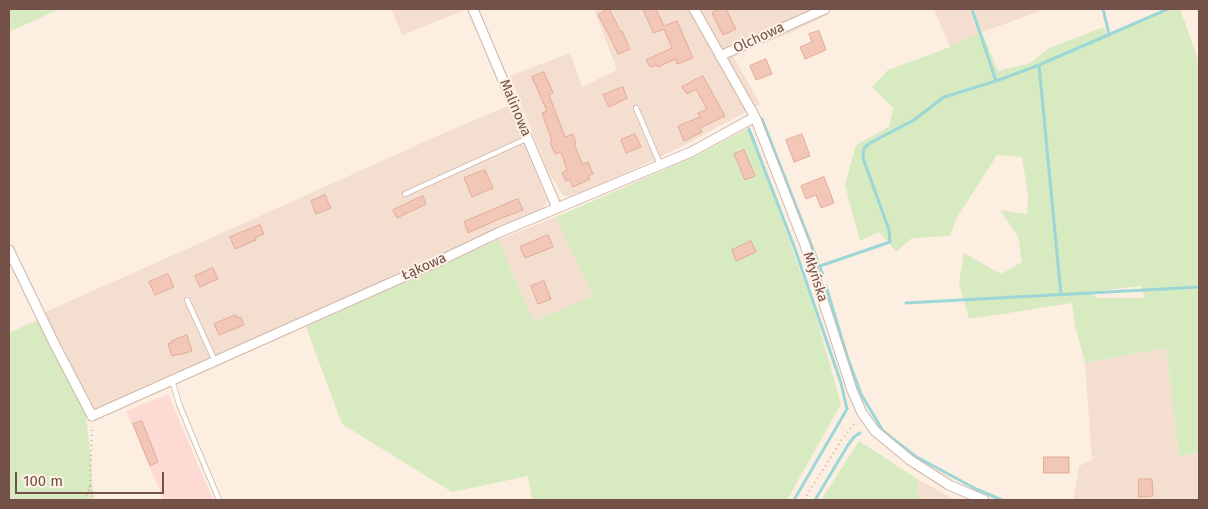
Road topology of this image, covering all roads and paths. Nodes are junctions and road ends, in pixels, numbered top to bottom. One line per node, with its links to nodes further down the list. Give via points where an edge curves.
1 (473, 9): 7 (street, Malinowa)
2 (694, 9): 4 (street, Młyńska)
3 (825, 9): 4 (street, Olchowa)
4 (720, 56): 6 (street, Młyńska)
5 (636, 108): 8 (lane)
6 (755, 117): 8 (street, Łąkowa, via 691,152); 15 (street, Młyńska, via 805,245)
7 (528, 138): 9 (lane); 10 (street, Malinowa)
8 (660, 164): 10 (street, Łąkowa)
9 (405, 194)
10 (557, 208): 13 (street, Łąkowa)
11 (9, 250): 16 (street)
12 (188, 300): 13 (lane)
13 (215, 361): 14 (street, Łąkowa)
14 (172, 380): 16 (street, Łąkowa); 20 (lane)
15 (862, 413): 21 (path, via 840,440); 22 (street, Młyńska, via 875,431 910,460 950,485)
16 (92, 416): 17 (path)
17 (90, 486): 18 (path); 19 (path)
18 (85, 500)
19 (94, 500)
20 (218, 500)
21 (804, 500)
22 (984, 500)

